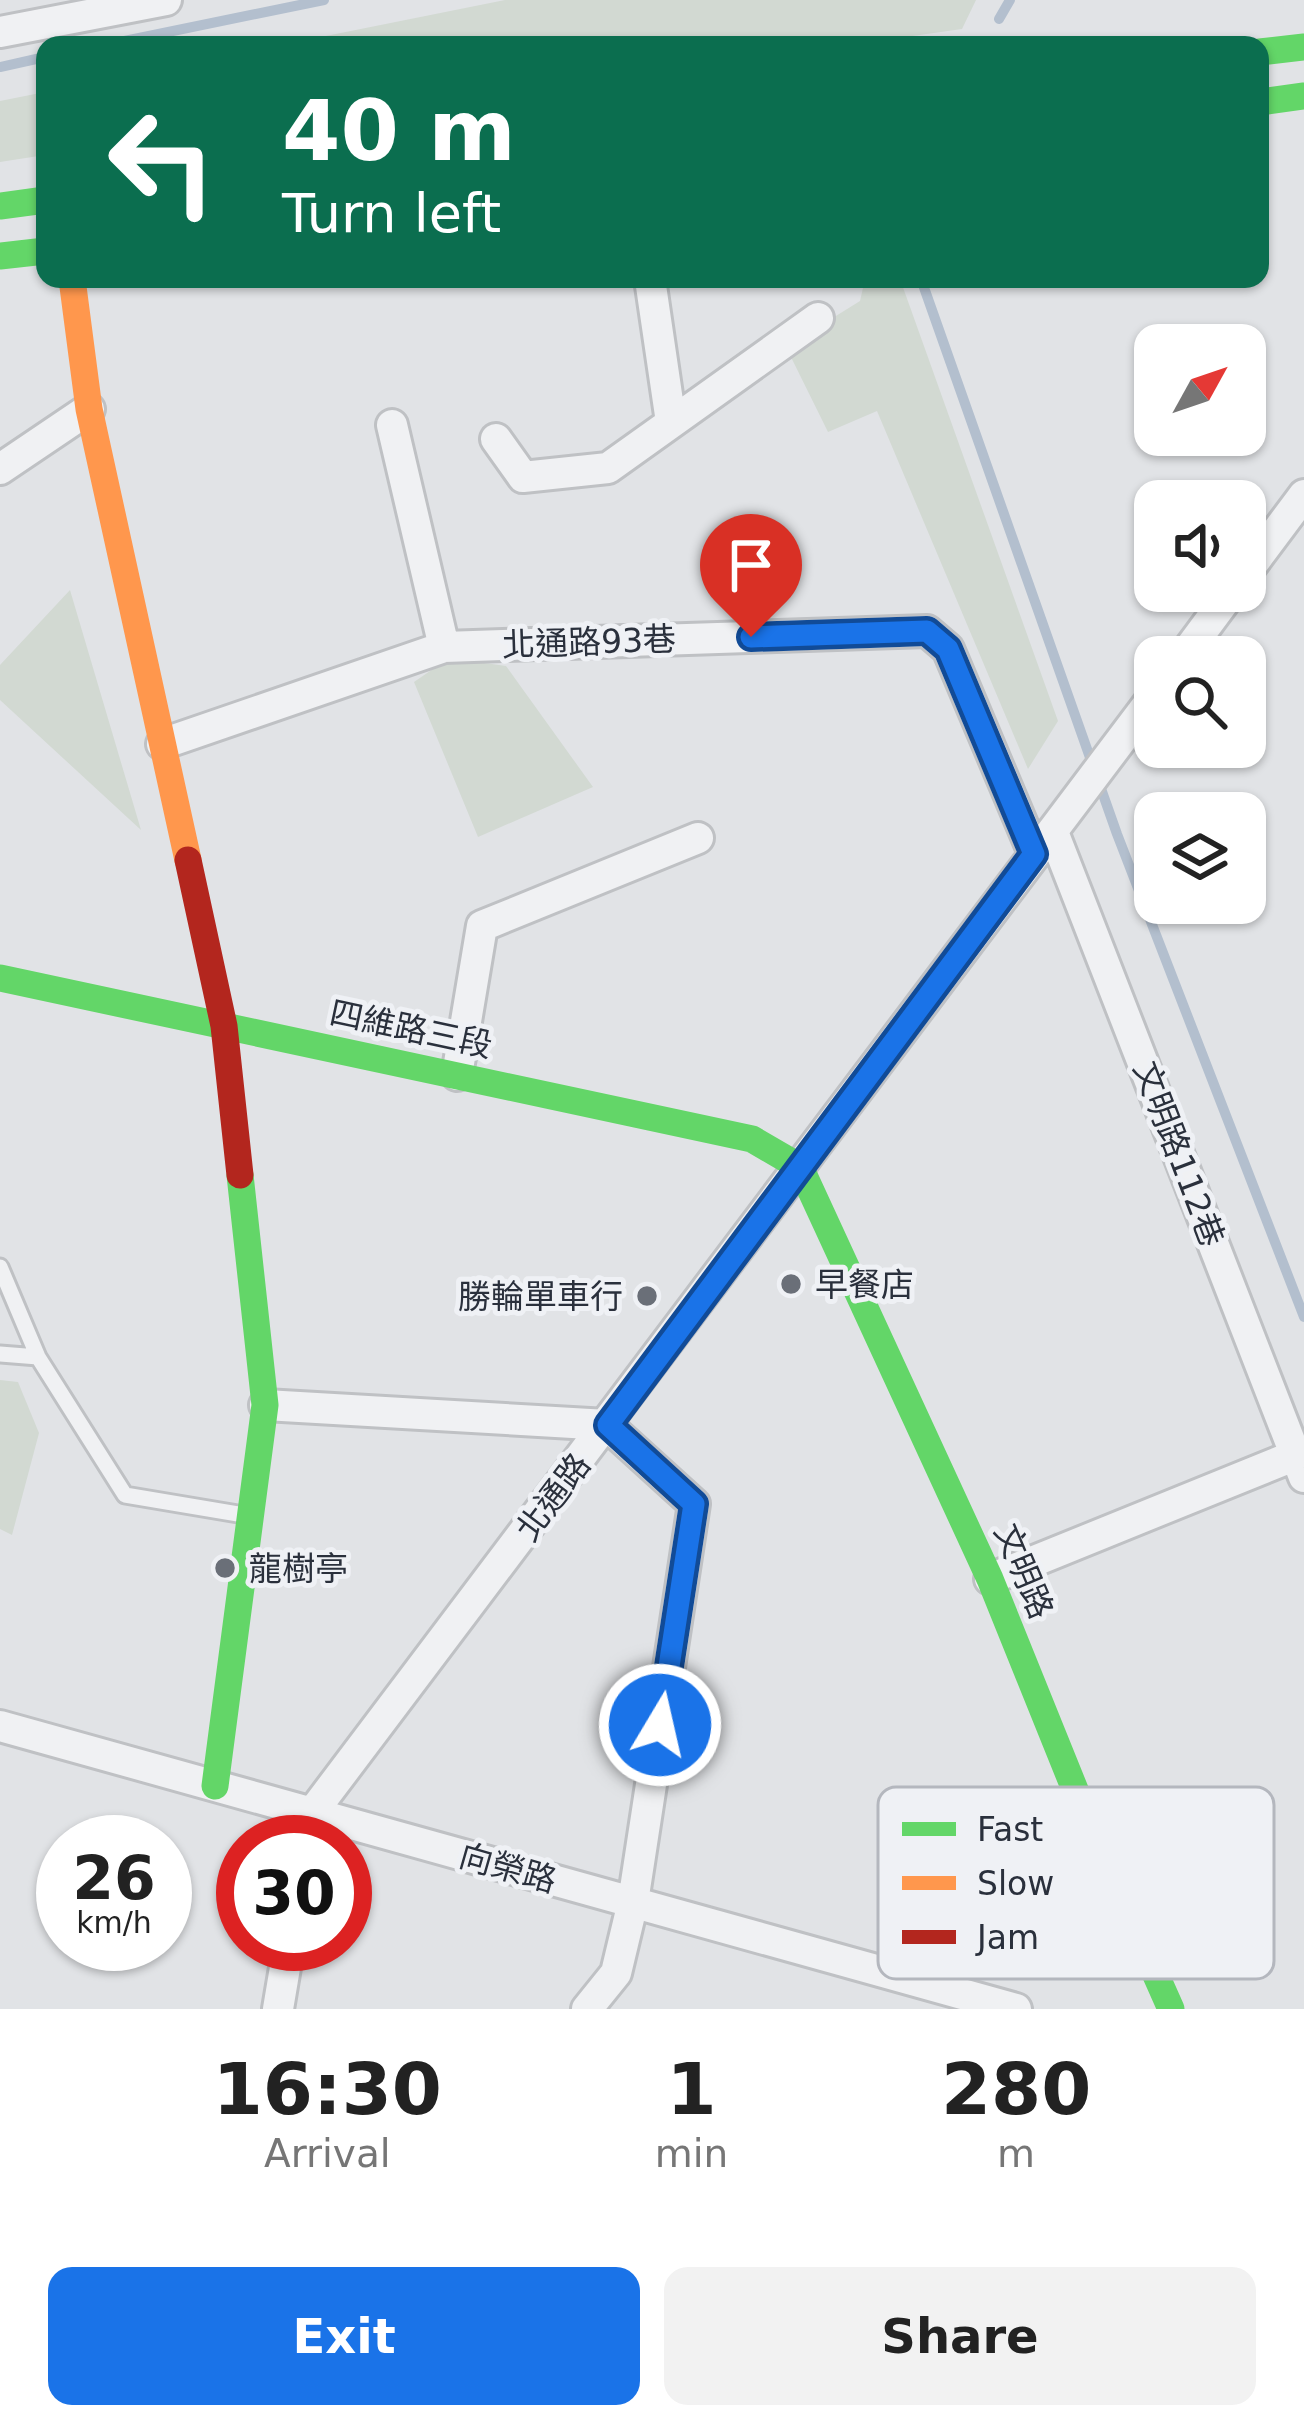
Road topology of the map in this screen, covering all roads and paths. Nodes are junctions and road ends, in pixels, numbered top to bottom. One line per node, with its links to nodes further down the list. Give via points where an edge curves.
1 (166, 0): 2 (street)
2 (0, 32)
3 (1304, 46): 4 (street)
4 (1269, 51)
5 (1304, 96): 6 (street)
6 (1269, 101)
7 (36, 201): 8 (street)
8 (0, 206)
9 (36, 252): 10 (street)
10 (0, 256)
11 (73, 288): 14 (street)
12 (651, 288): 15 (street)
13 (818, 318): 15 (street)
14 (89, 410): 18 (street); 23 (street)
15 (671, 422): 17 (street, via 608,468 524,477)
16 (392, 425): 21 (street)
17 (496, 439)
18 (0, 469)
19 (1304, 495): 20 (street)
20 (1266, 546)
21 (444, 647): 23 (street, 北通路93巷); 25 (street, 北通路93巷, via 927,631 948,649)
22 (1134, 723): 25 (street, 北通路)
23 (162, 744): 27 (street)
24 (698, 838): 28 (street, via 482,926)
25 (1044, 843): 29 (street, 北通路); 35 (street, 文明路112巷)
26 (0, 977): 27 (street, 四維路三段)
27 (224, 1026): 28 (street, 四維路三段); 33 (street)
28 (457, 1076): 29 (street, 四維路三段, via 752,1139)
29 (800, 1167): 34 (street, 北通路); 37 (street, 文明路)
30 (0, 1267): 32 (lane)
31 (0, 1354): 32 (lane)
32 (38, 1357): 36 (lane, via 125,1495)
33 (265, 1405): 34 (street); 36 (street)
34 (608, 1425): 42 (street, 北通路); 44 (street, via 694,1504)
35 (1300, 1466): 37 (street)
36 (250, 1516): 39 (street)
37 (990, 1580): 40 (street, 文明路)
38 (0, 1726): 39 (street, 向榮路)
39 (214, 1786): 41 (street, 向榮路)
40 (1074, 1787)
41 (282, 1815)
42 (319, 1815)
43 (372, 1841): 44 (street, 向榮路)
44 (633, 1902): 45 (street, 向榮路); 50 (street, via 616,1973)
45 (878, 1970)
46 (284, 1971): 49 (street)
47 (909, 1979): 51 (street, 向榮路)
48 (1159, 1979): 52 (street, 文明路)
49 (278, 2009)
50 (587, 2009)
51 (1016, 2009)
52 (1172, 2009)

